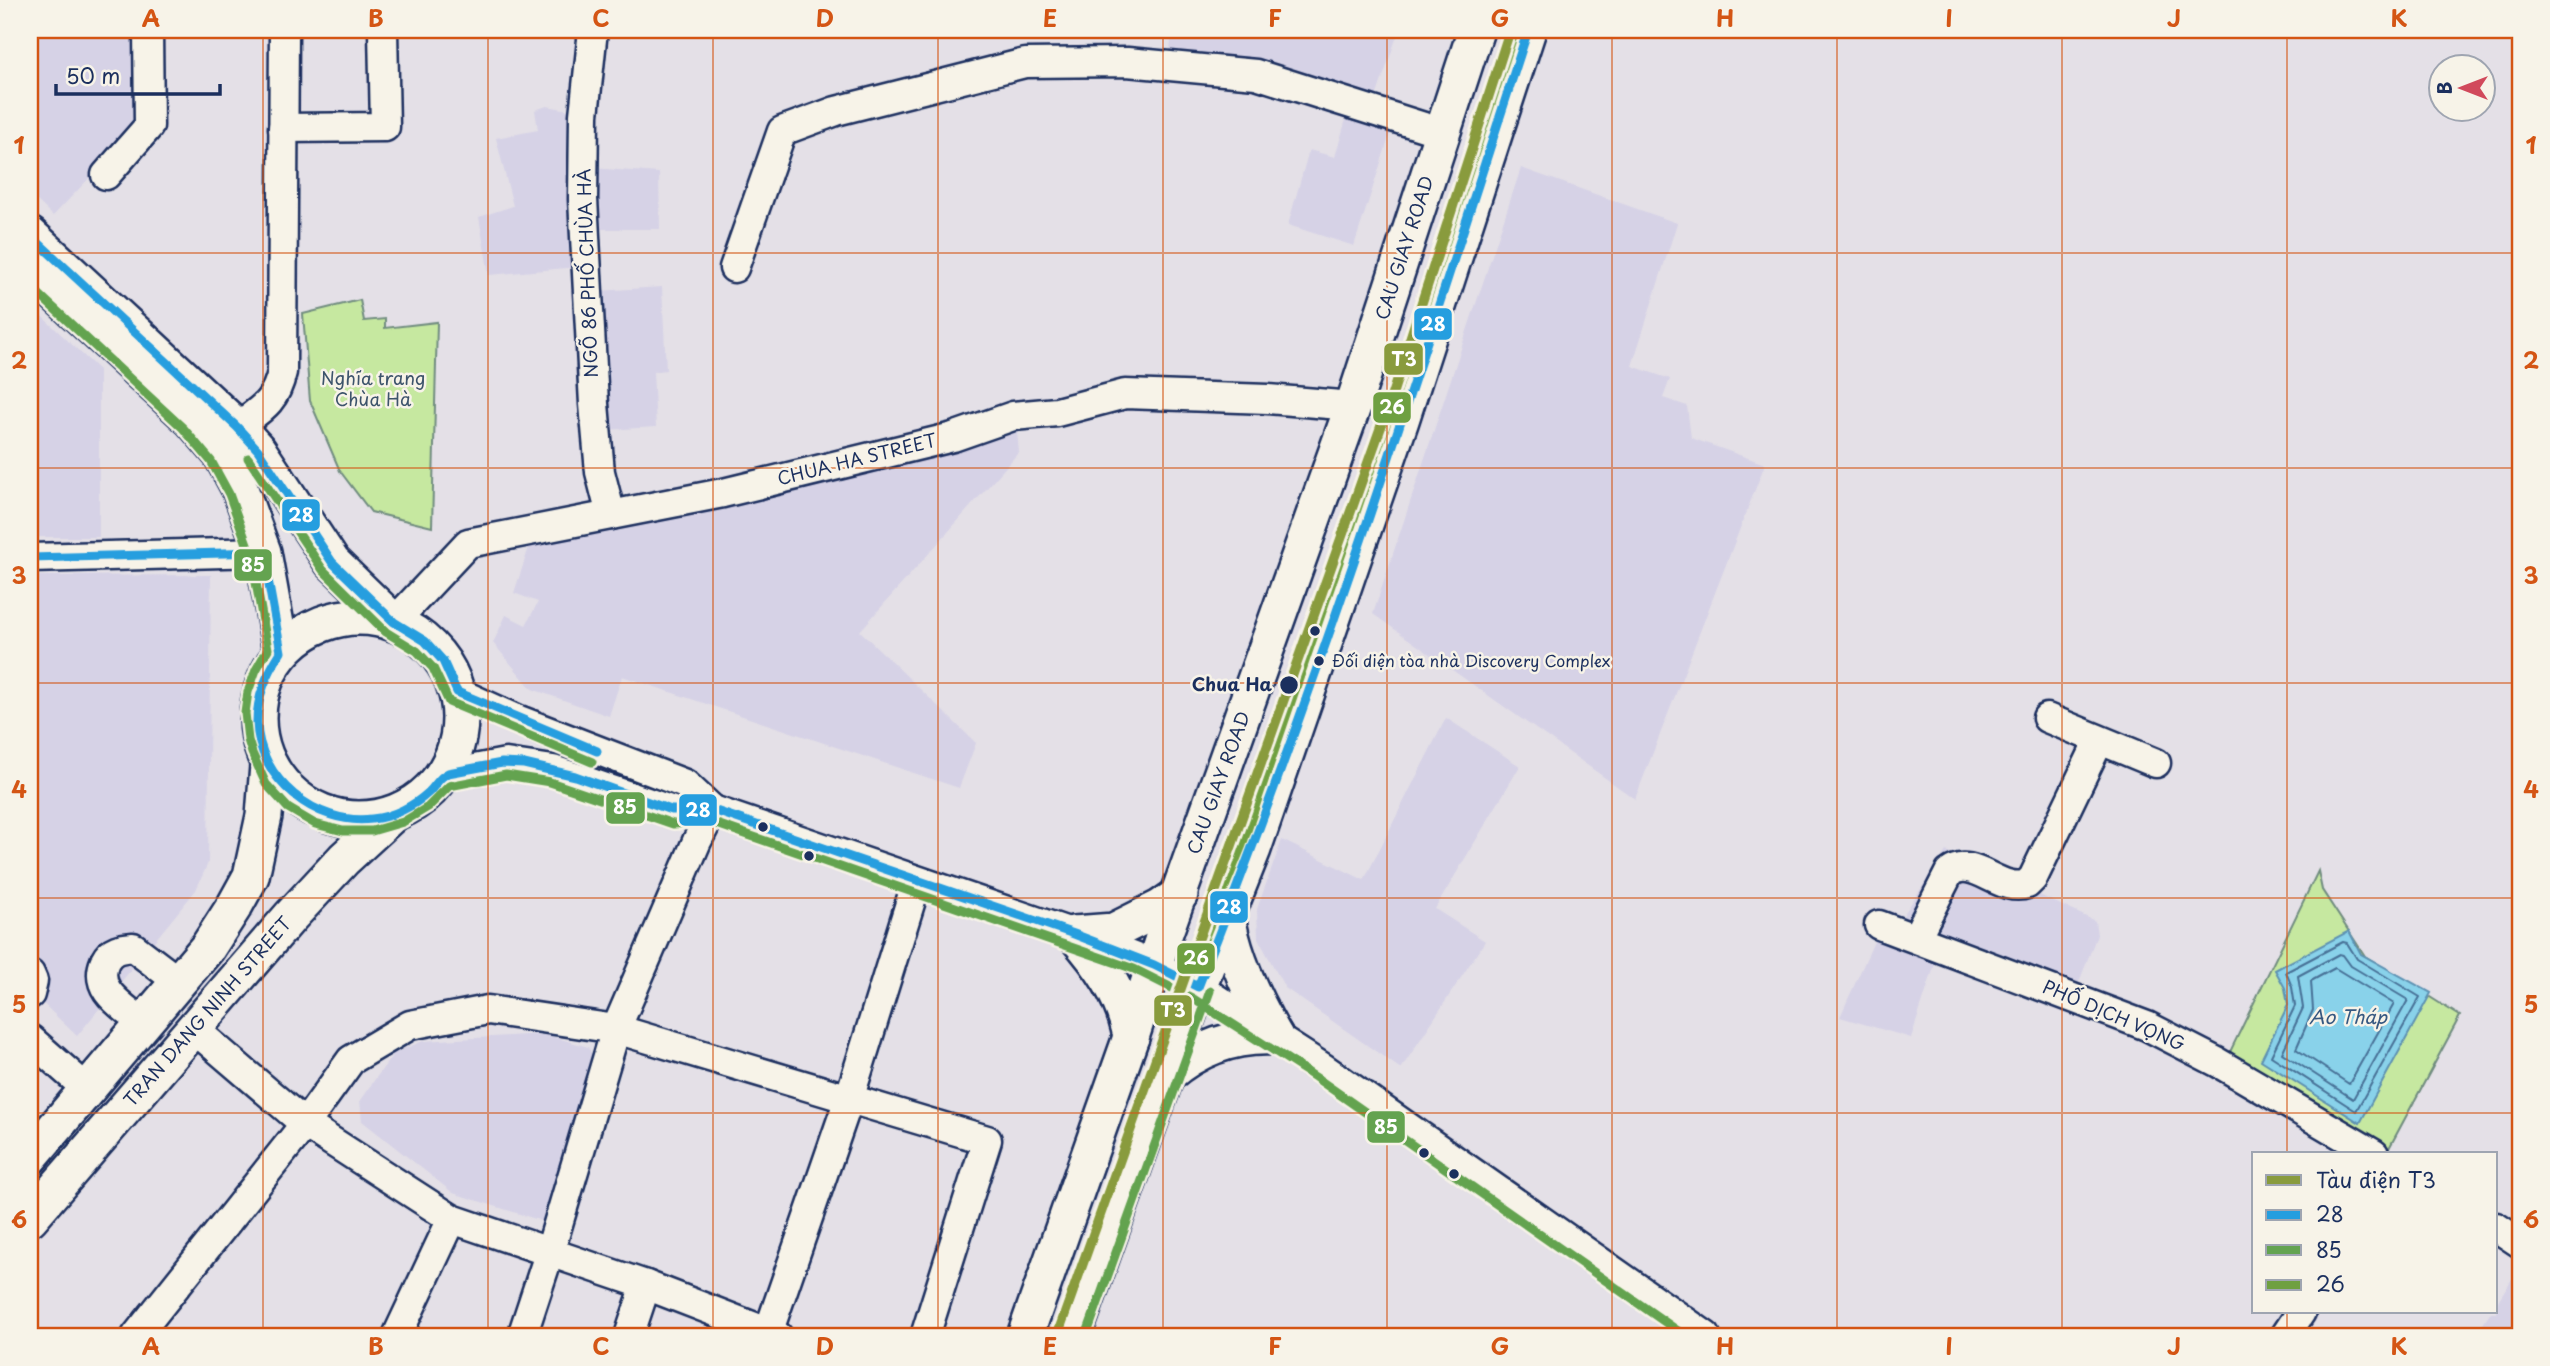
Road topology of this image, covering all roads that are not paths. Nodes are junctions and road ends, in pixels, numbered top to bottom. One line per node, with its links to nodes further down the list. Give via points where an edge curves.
1 (148, 30): 9 (street, via 149,126)
2 (284, 30): 7 (street)
3 (383, 30): 7 (street, via 385,127)
4 (593, 30): 15 (street, NGÕ 86 PHỐ CHÙA HÀ, via 584,115 583,199 594,404 600,471)
5 (1475, 33): 6 (main road); 8 (main road, CAU GIAY ROAD)
6 (1525, 40): 30 (main road, via 1397,432)
7 (284, 128): 14 (street, via 282,372 269,403)
8 (1443, 133): 11 (street, via 1256,74 1147,63 1025,63 835,111 782,131); 13 (main road, CAU GIAY ROAD)
9 (106, 175)
10 (30, 235): 14 (main road)
11 (734, 268)
12 (30, 271): 14 (main road, via 192,420)
13 (1353, 406): 15 (street, CHUA HA STREET, via 1125,394 1058,412 1013,416 953,437); 29 (main road, CAU GIAY ROAD)
14 (225, 435): 16 (main road, via 221,454 240,489); 18 (main road, via 258,450 332,562)
15 (611, 515): 18 (street, CHUA HA STREET, via 468,543)
16 (263, 552): 17 (street); 19 (main road)
17 (30, 558)
18 (394, 622): 19 (main road, via 369,617 332,620 300,635); 20 (main road, via 425,640 443,661)
19 (281, 652): 24 (main road, via 267,674 259,702 259,735)
20 (457, 692): 25 (main road, via 459,738); 26 (street, via 685,784)
21 (2046, 718): 22 (street)
22 (2099, 741): 23 (street); 33 (street, via 2033,878 2013,886 1956,867)
23 (2156, 763)
24 (268, 765): 27 (main road, via 285,789 321,813 366,820); 36 (main road, via 264,816 251,876 208,947)
25 (443, 775): 26 (street, via 506,763 554,770 676,812); 27 (main road, via 432,790)
26 (713, 810): 28 (street); 40 (street)
27 (394, 814): 41 (main road, TRAN DANG NINH STREET, via 303,902)
28 (917, 881): 32 (street); 47 (street)
29 (1180, 894): 32 (main road, via 1114,931); 34 (main road, CAU GIAY ROAD)
30 (1227, 914): 37 (main road); 43 (main road, via 1232,942)
31 (1879, 925): 33 (street, PHỐ DỊCH VỌNG)
32 (1074, 934): 34 (street); 42 (main road, via 1118,995)
33 (1916, 938): 49 (street, PHỐ DỊCH VỌNG, via 2147,1027 2217,1062)
34 (1154, 965): 37 (street); 42 (main road, CAU GIAY ROAD)
35 (30, 974): 38 (street)
36 (179, 982): 39 (main road); 39 (street, via 133,947 119,948 108,956 100,973 104,988)
37 (1198, 988): 43 (street); 45 (main road)
38 (30, 994)
39 (144, 1024): 46 (main road)
40 (616, 1028): 47 (street); 48 (street, via 488,1010 410,1026 351,1060); 55 (street)
41 (194, 1029): 48 (street); 51 (main road, TRAN DANG NINH STREET)
42 (1131, 1037): 64 (main road, CAU GIAY ROAD)
43 (1275, 1037): 45 (main road, via 1251,1036 1220,1043); 66 (street)
44 (30, 1039): 46 (street)
45 (1168, 1074): 65 (main road)
46 (88, 1090): 50 (main road)
47 (849, 1099): 58 (street); 63 (street, via 987,1140)
48 (304, 1124): 52 (street); 59 (street)
49 (2371, 1152)
50 (30, 1157)
51 (30, 1218)
52 (452, 1219): 55 (street); 60 (street)
53 (2498, 1228): 54 (street)
54 (2520, 1243)
55 (550, 1251): 56 (street); 61 (street)
56 (646, 1285): 58 (street); 62 (street)
57 (2300, 1314): 67 (street)
58 (771, 1335)
59 (136, 1336)
60 (397, 1336)
61 (522, 1336)
62 (628, 1336)
63 (925, 1336)
64 (1025, 1336)
65 (1073, 1336)
66 (1706, 1336)
67 (2285, 1336)

